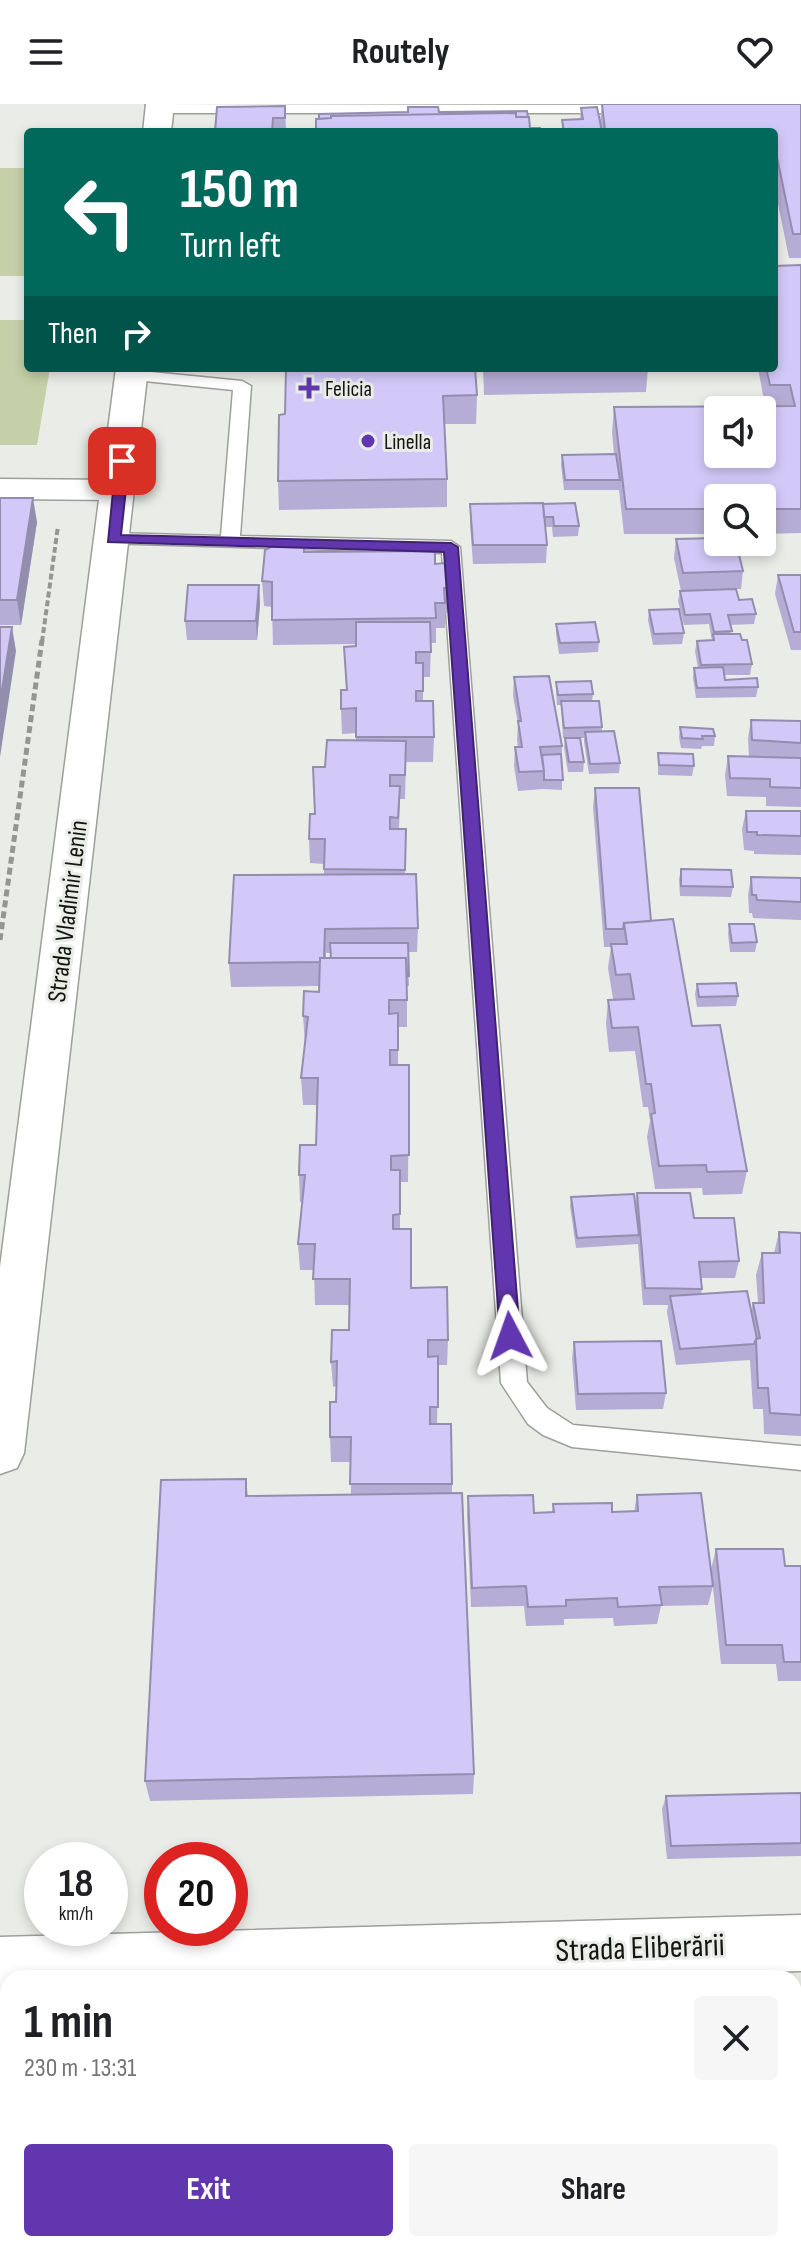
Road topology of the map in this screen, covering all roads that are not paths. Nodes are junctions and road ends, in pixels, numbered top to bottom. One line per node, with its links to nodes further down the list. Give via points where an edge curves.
1 (160, 104): 2 (main road); 3 (main road)
2 (692, 105)
3 (157, 128)
4 (132, 372): 7 (main road, Strada Vladimir Lenin)
5 (139, 372): 9 (lane, via 242,386)
6 (0, 489): 7 (main road)
7 (119, 490): 8 (main road, Strada Vladimir Lenin)
8 (113, 539): 9 (lane); 10 (main road, Strada Vladimir Lenin)
9 (230, 543): 11 (lane, via 451,547 512,1368 529,1411 558,1431 588,1440)
10 (0, 1453)
11 (801, 1458)
12 (801, 1943): 13 (main road, Strada Eliberării)
13 (0, 1965)

